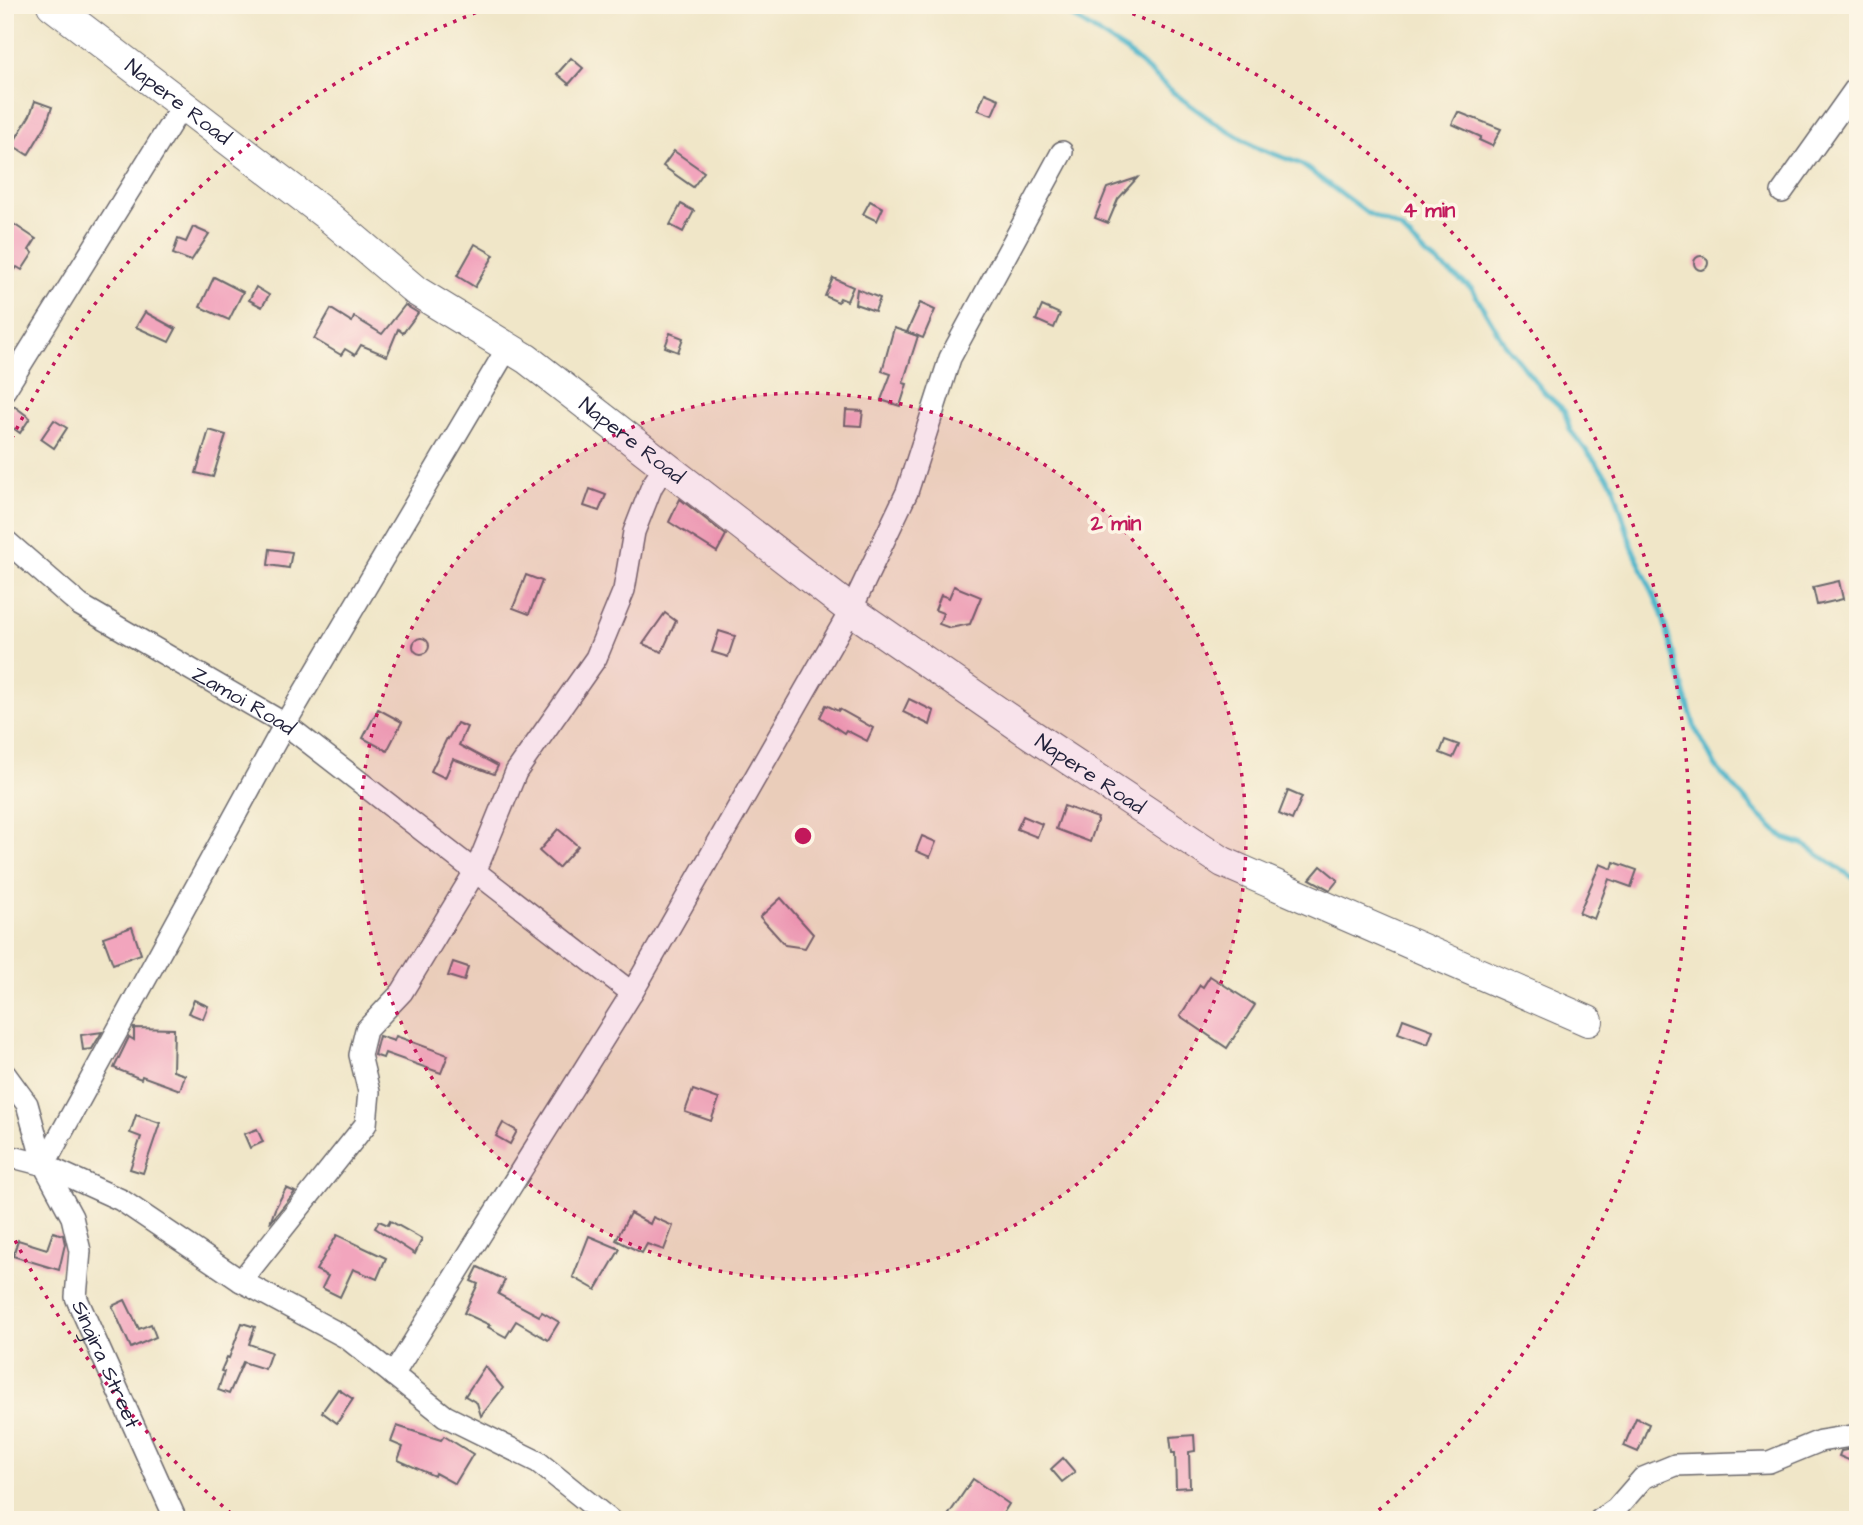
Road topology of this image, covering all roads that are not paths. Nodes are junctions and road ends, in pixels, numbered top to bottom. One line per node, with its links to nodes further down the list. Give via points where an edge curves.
1 (52, 5): 3 (street, Napere Road)
2 (1858, 85): 5 (street)
3 (183, 104): 6 (street, Napere Road, via 415,290); 7 (street)
4 (1062, 152): 10 (street, via 950,358 906,492)
5 (1782, 192)
6 (508, 347): 8 (street, Napere Road); 11 (street)
7 (5, 390)
8 (665, 466): 10 (street, Napere Road); 12 (street, via 634,532 624,590 596,658 516,772)
9 (5, 540): 11 (street, Zamoi Road, via 80,605)
10 (850, 610): 13 (street); 14 (street, Napere Road, via 1223,862)
11 (285, 724): 12 (street, Zamoi Road); 17 (street)
12 (476, 870): 13 (street, Zamoi Road); 18 (street, via 402,992 366,1030 360,1055 369,1092 366,1125)
13 (632, 993): 19 (street)
14 (1588, 1021)
15 (5, 1074): 17 (street, Singira Street, via 27,1104)
16 (5, 1155): 17 (street)
17 (44, 1166): 18 (street, via 121,1200); 21 (street, Singira Street, via 72,1217 80,1251 76,1297)
18 (241, 1281): 19 (street, via 347,1338)
19 (393, 1375): 22 (street, via 446,1416 538,1462)
20 (1858, 1435): 23 (street, via 1821,1441 1769,1462 1675,1465 1643,1478 1616,1510)
21 (176, 1520)
22 (610, 1520)
23 (1600, 1520)

